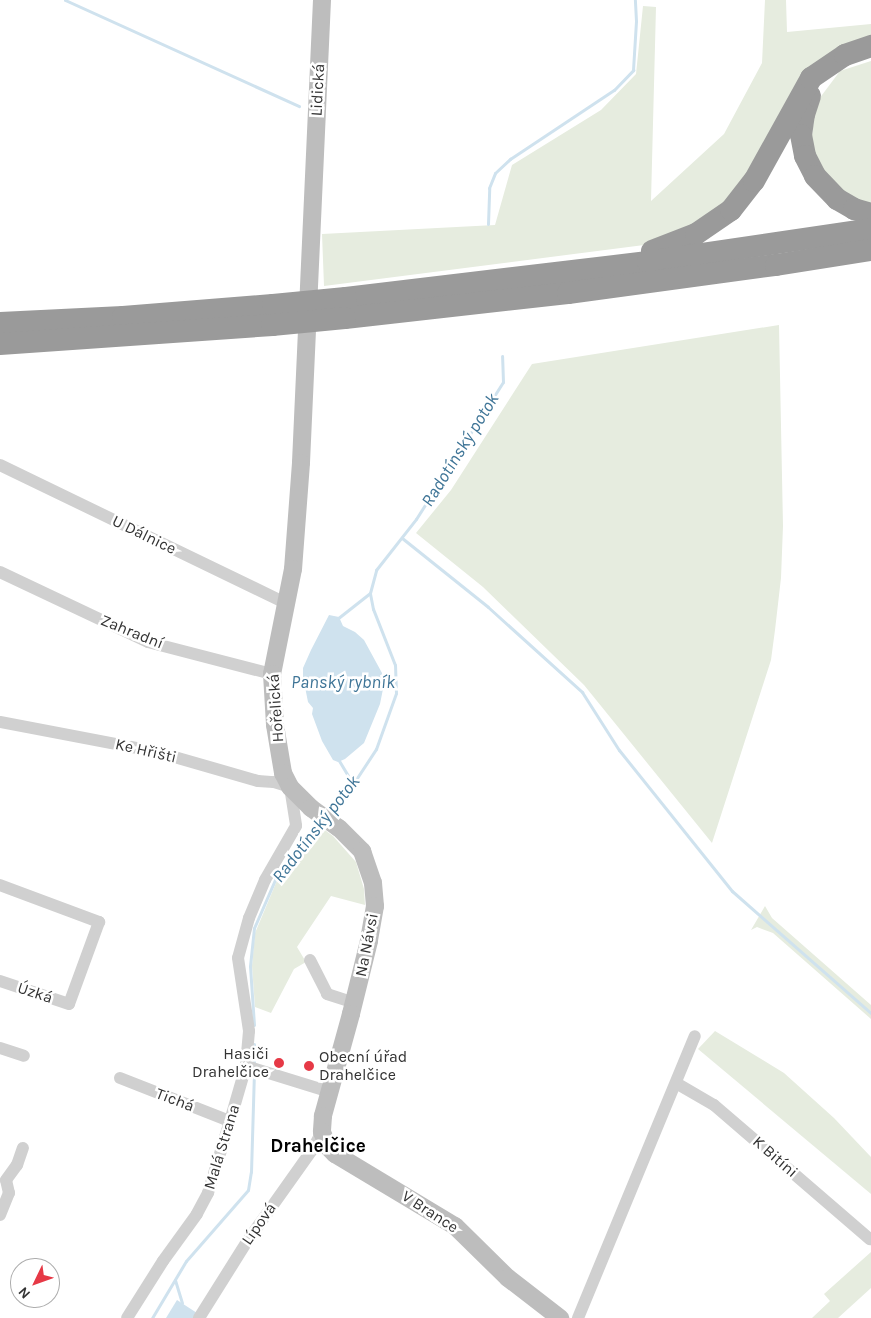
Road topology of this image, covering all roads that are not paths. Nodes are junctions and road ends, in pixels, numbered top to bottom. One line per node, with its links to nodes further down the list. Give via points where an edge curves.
1 (322, 0): 13 (main road, Lidická)
2 (871, 46): 3 (highway)
3 (833, 62): 4 (highway, via 814,88 806,106 802,130 804,151 814,176 829,193 845,204); 7 (highway, via 807,83 754,181 723,216 684,240)
4 (871, 214)
5 (871, 229): 7 (highway)
6 (871, 250): 8 (highway, via 568,293)
7 (588, 270): 8 (highway)
8 (345, 308): 9 (highway, bridge)
9 (273, 315): 10 (highway); 11 (highway)
10 (0, 323)
11 (0, 344)
12 (0, 465): 15 (street, U Dálnice)
13 (294, 569): 15 (main road, Hořelická)
14 (0, 572): 16 (street, Zahradní, via 148,642)
15 (287, 604): 16 (main road, Hořelická)
16 (272, 674): 18 (main road, Hořelická, via 275,725 283,773)
17 (0, 722): 18 (street, Ke Hřišti, via 157,752)
18 (290, 787): 22 (main road, Na Návsi, via 362,851 373,882 371,932); 26 (street, Malá Strana, via 296,826 265,880 249,918 238,958)
19 (0, 885): 21 (street, Úzká, via 99,922 69,1004)
20 (310, 960): 22 (street, via 328,994)
21 (0, 981)
22 (354, 1003): 29 (main road, Na Návsi)
23 (695, 1036): 28 (street)
24 (0, 1048): 25 (street)
25 (24, 1056)
26 (252, 1068): 29 (street); 30 (street, Malá Strana)
27 (120, 1078): 30 (street, Tichá)
28 (676, 1083): 35 (street, K Bitíni, via 714,1105); 39 (street)
29 (330, 1092): 31 (main road, Na Návsi)
30 (230, 1121): 36 (street, Malá Strana, via 208,1194)
31 (322, 1132): 37 (street, Lípová); 38 (main road, V Brance, via 335,1154 455,1226 508,1278)
32 (23, 1148): 33 (street, via 17,1165)
33 (3, 1178): 34 (street, via 8,1193)
34 (0, 1216)
35 (870, 1239)
36 (127, 1318)
37 (199, 1318)
38 (560, 1318)
39 (578, 1318)

